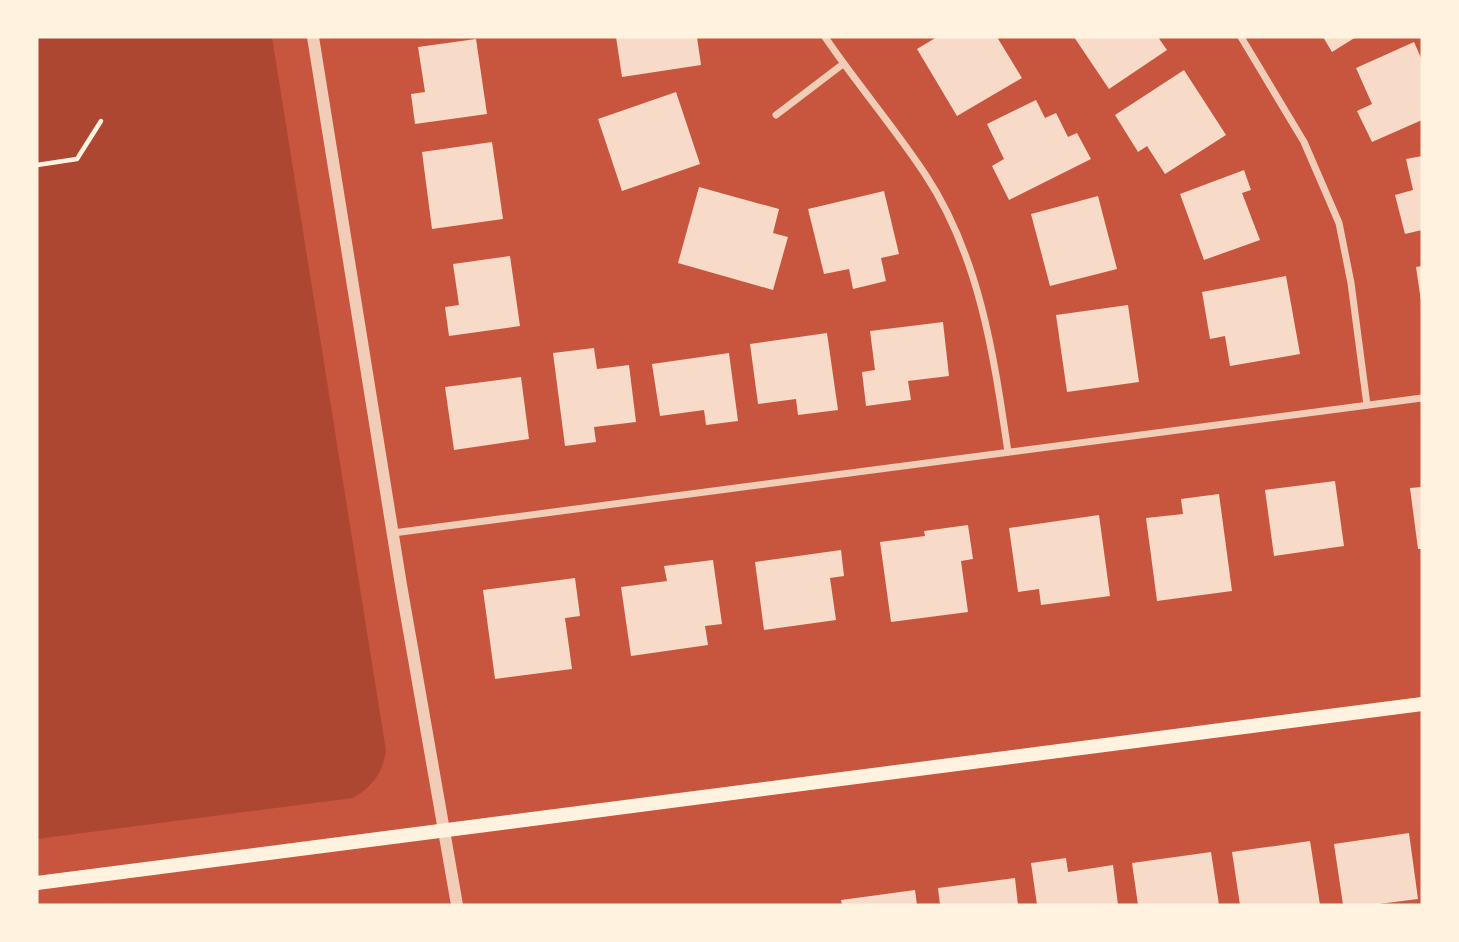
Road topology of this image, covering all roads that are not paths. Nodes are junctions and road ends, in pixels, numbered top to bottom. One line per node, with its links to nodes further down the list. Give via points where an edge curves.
1 (313, 37): 9 (street)
2 (825, 37): 4 (street)
3 (1241, 37): 7 (street, via 1304,142 1339,223)
4 (843, 64): 5 (street); 8 (street, via 926,176 965,252 992,348)
5 (776, 114)
6 (1422, 398): 7 (street)
7 (1367, 405): 8 (street)
8 (1008, 452): 9 (street)
9 (393, 533): 11 (street)
10 (1422, 704): 11 (main road)
11 (444, 830): 12 (main road); 13 (street)
12 (37, 883)
13 (457, 905)

